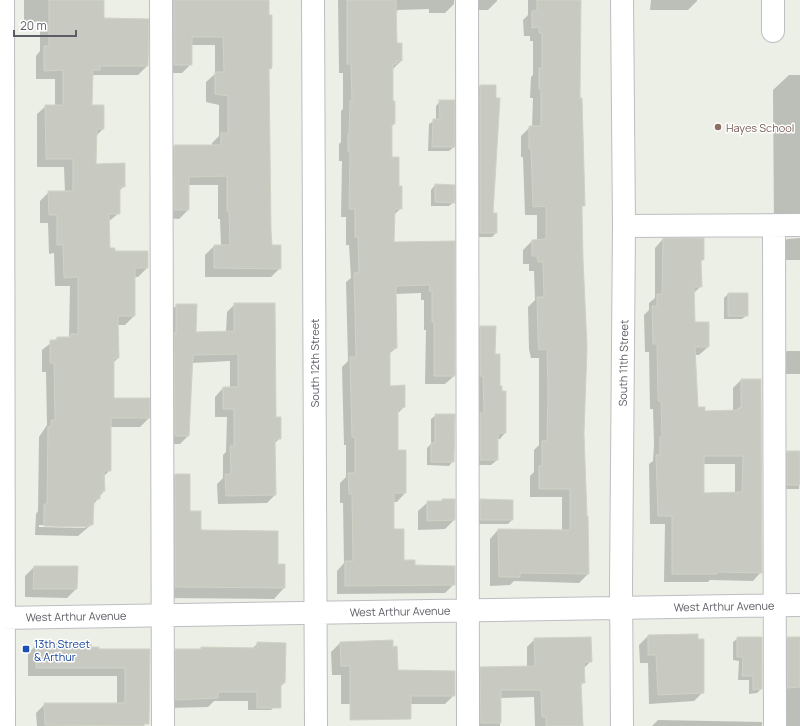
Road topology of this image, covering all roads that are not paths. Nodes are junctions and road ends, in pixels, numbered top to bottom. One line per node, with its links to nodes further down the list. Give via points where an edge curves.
1 (3, 0): 8 (street)
2 (162, 0): 18 (street)
3 (313, 0): 17 (street, South 12th Street)
4 (467, 0): 16 (street)
5 (622, 0): 11 (street, South 11th Street)
6 (773, 0): 7 (street)
7 (772, 31)
8 (1, 55): 12 (street)
9 (774, 225): 10 (street); 11 (street); 14 (street)
10 (800, 225)
11 (624, 226): 15 (street, South 11th Street)
12 (1, 471): 19 (street)
13 (800, 605): 14 (street, West Arthur Avenue)
14 (774, 606): 15 (street, West Arthur Avenue); 26 (street)
15 (621, 608): 16 (street, West Arthur Avenue); 25 (street, South 11th Street)
16 (466, 610): 17 (street, West Arthur Avenue); 24 (street)
17 (315, 613): 18 (street, West Arthur Avenue); 23 (street, South 12th Street)
18 (163, 615): 19 (street, West Arthur Avenue); 22 (street)
19 (2, 618): 20 (street)
20 (2, 660): 21 (street)
21 (4, 726)
22 (163, 726)
23 (316, 726)
24 (468, 726)
25 (622, 726)
26 (775, 726)

